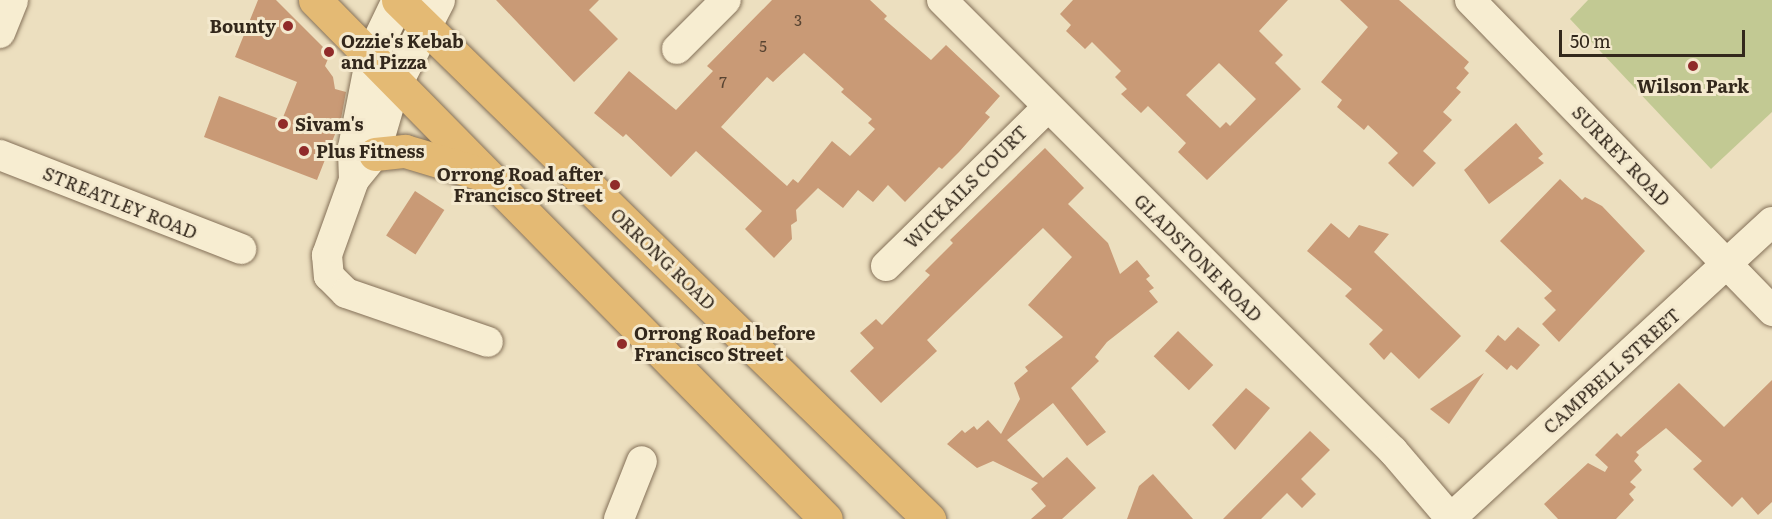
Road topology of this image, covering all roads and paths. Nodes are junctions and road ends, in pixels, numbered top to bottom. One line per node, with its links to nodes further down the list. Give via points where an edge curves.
1 (13, 0): 8 (street)
2 (315, 0): 10 (highway)
3 (398, 0): 7 (highway, ORRONG ROAD); 10 (street)
4 (726, 0): 9 (street)
5 (942, 0): 12 (street, GLADSTONE ROAD)
6 (1470, 0): 20 (street, SURREY ROAD)
7 (431, 14): 11 (street); 26 (highway, ORRONG ROAD)
8 (0, 33)
9 (677, 49)
10 (371, 56): 11 (highway); 16 (street, via 353,148)
11 (396, 82): 13 (street); 15 (highway)
12 (1047, 108): 19 (street, WICKAILS COURT); 27 (street, GLADSTONE ROAD, via 1392,451)
13 (375, 154): 15 (highway, via 405,151); 16 (street)
14 (0, 155): 18 (street, STREATLEY ROAD)
15 (490, 177): 25 (highway)
16 (354, 180): 22 (street, via 327,255 329,276 336,286 359,298)
17 (1772, 222): 20 (street, CAMPBELL STREET)
18 (241, 249)
19 (886, 266)
20 (1728, 266): 21 (street, SURREY ROAD); 27 (street, CAMPBELL STREET)
21 (1772, 311)
22 (488, 342)
23 (642, 461): 24 (street)
24 (619, 519)
25 (826, 519)
26 (928, 519)
27 (1450, 519)

